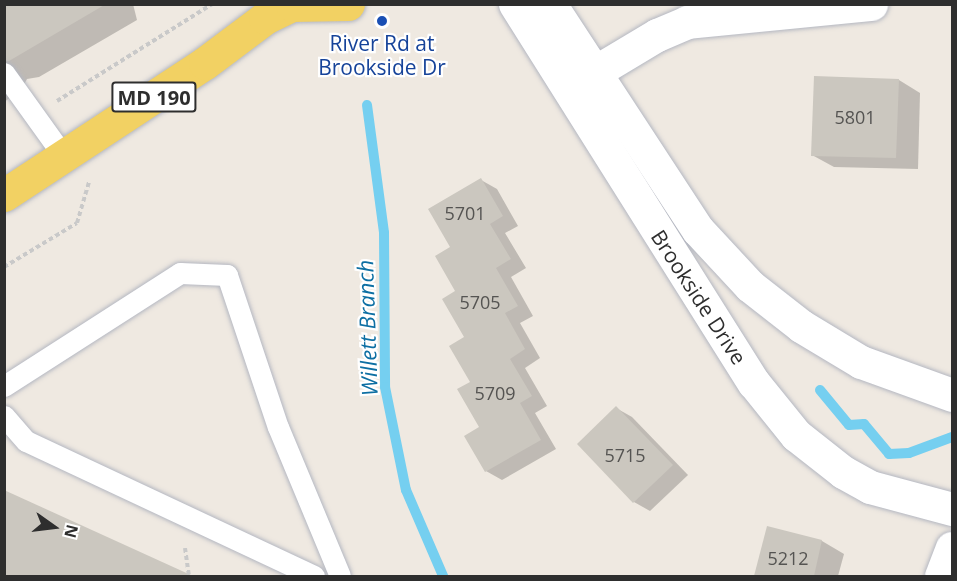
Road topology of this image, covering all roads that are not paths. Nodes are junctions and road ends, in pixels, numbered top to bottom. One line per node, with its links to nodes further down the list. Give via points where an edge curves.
1 (348, 4): 5 (main road, MD 190)
2 (515, 4): 7 (street, Brookside Drive)
3 (550, 4): 7 (street, Brookside Drive)
4 (871, 4): 7 (street, via 687,22)
5 (292, 5): 8 (main road, MD 190, via 265,18 205,63)
6 (4, 73): 8 (lane)
7 (581, 80): 11 (street, Brookside Drive, via 698,230 750,286 801,326 861,362); 13 (street, Brookside Drive, via 754,383 796,435 843,472 870,487)
8 (63, 155): 9 (main road, MD 190)
9 (4, 195)
10 (4, 387): 16 (lane, via 180,273 227,275 278,428)
11 (952, 395)
12 (4, 417): 15 (lane, via 26,441)
13 (952, 509)
14 (952, 548): 17 (street)
15 (314, 576)
16 (340, 576)
17 (941, 576)

